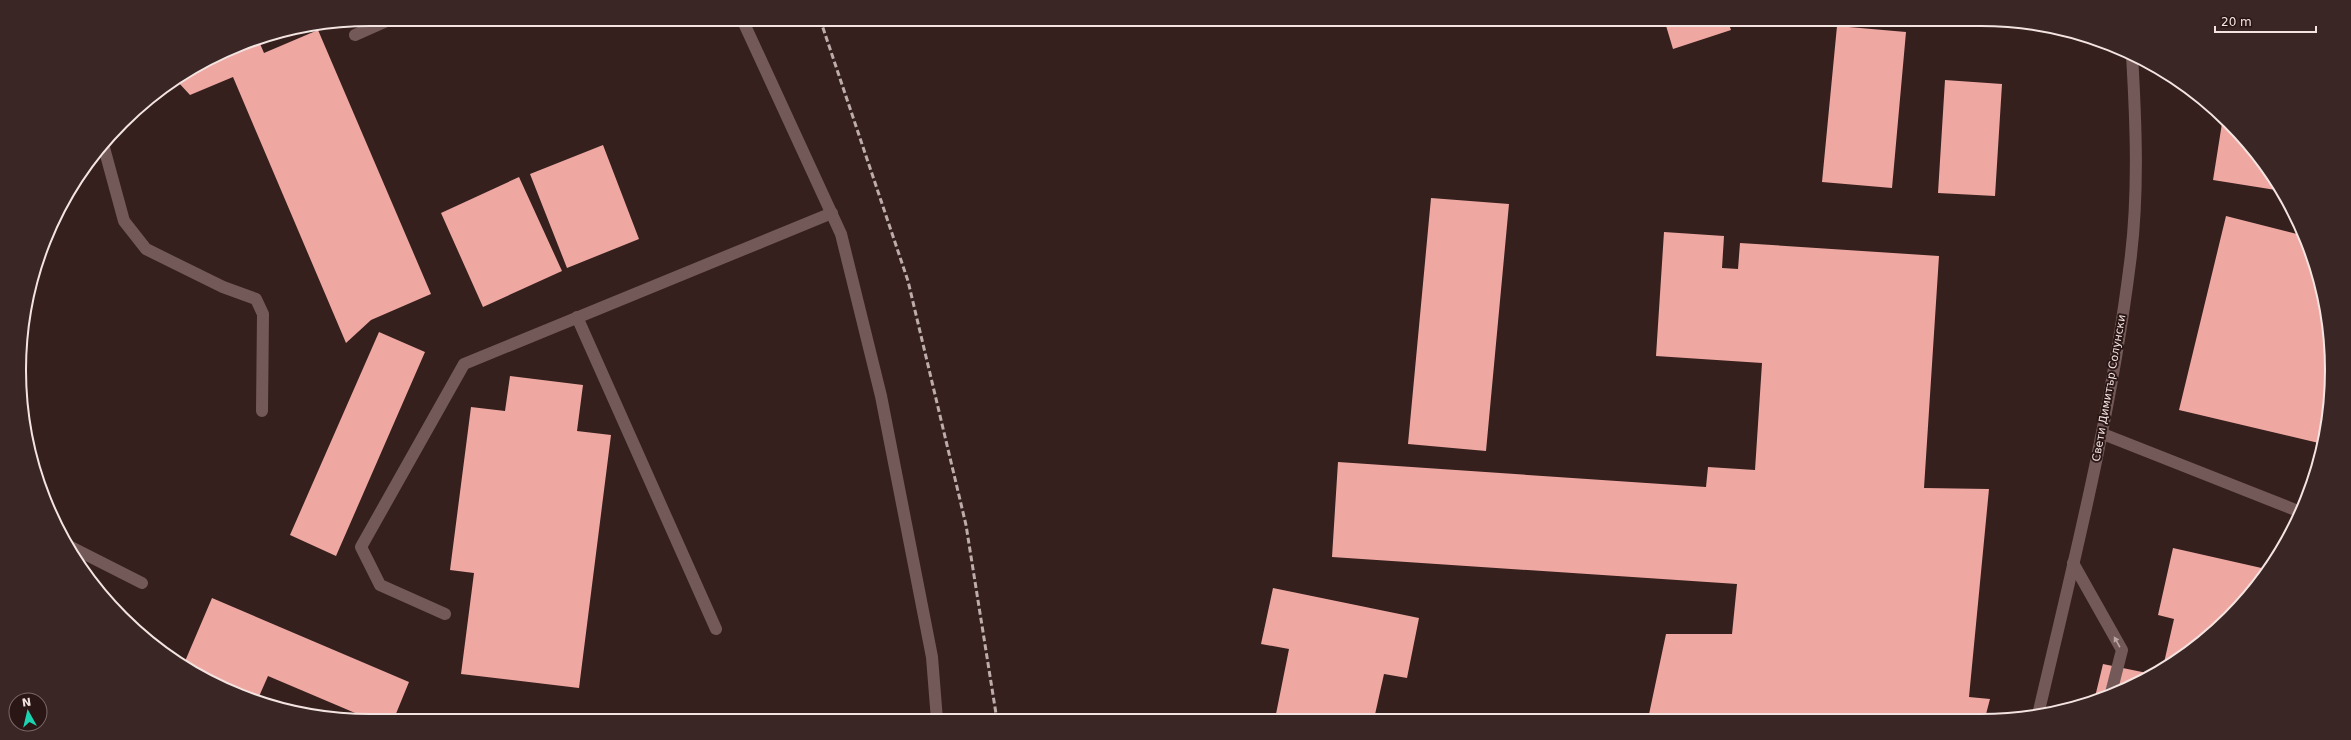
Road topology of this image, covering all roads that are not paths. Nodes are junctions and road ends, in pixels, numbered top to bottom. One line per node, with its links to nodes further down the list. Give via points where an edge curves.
1 (375, 26): 3 (street)
2 (745, 26): 6 (street)
3 (355, 35)
4 (2132, 61): 9 (street, Свети Димитър Солунски, via 2136,164 2130,262)
5 (105, 151): 8 (street, via 124,221 146,249 223,287 256,298 263,314)
6 (832, 213): 7 (street); 18 (street, via 841,234 881,396 932,657)
7 (577, 317): 14 (street, via 464,364 361,547 380,585); 15 (street)
8 (262, 411)
9 (2103, 434): 10 (street); 12 (street, Свети Димитър Солунски)
10 (2295, 510)
11 (77, 550): 13 (street)
12 (2073, 563): 16 (street, one-way to 12, via 2122,650); 17 (street, Свети Димитър Солунски)
13 (142, 583)
14 (445, 614)
15 (716, 629)
16 (2112, 688)
17 (2039, 709)
18 (937, 714)

